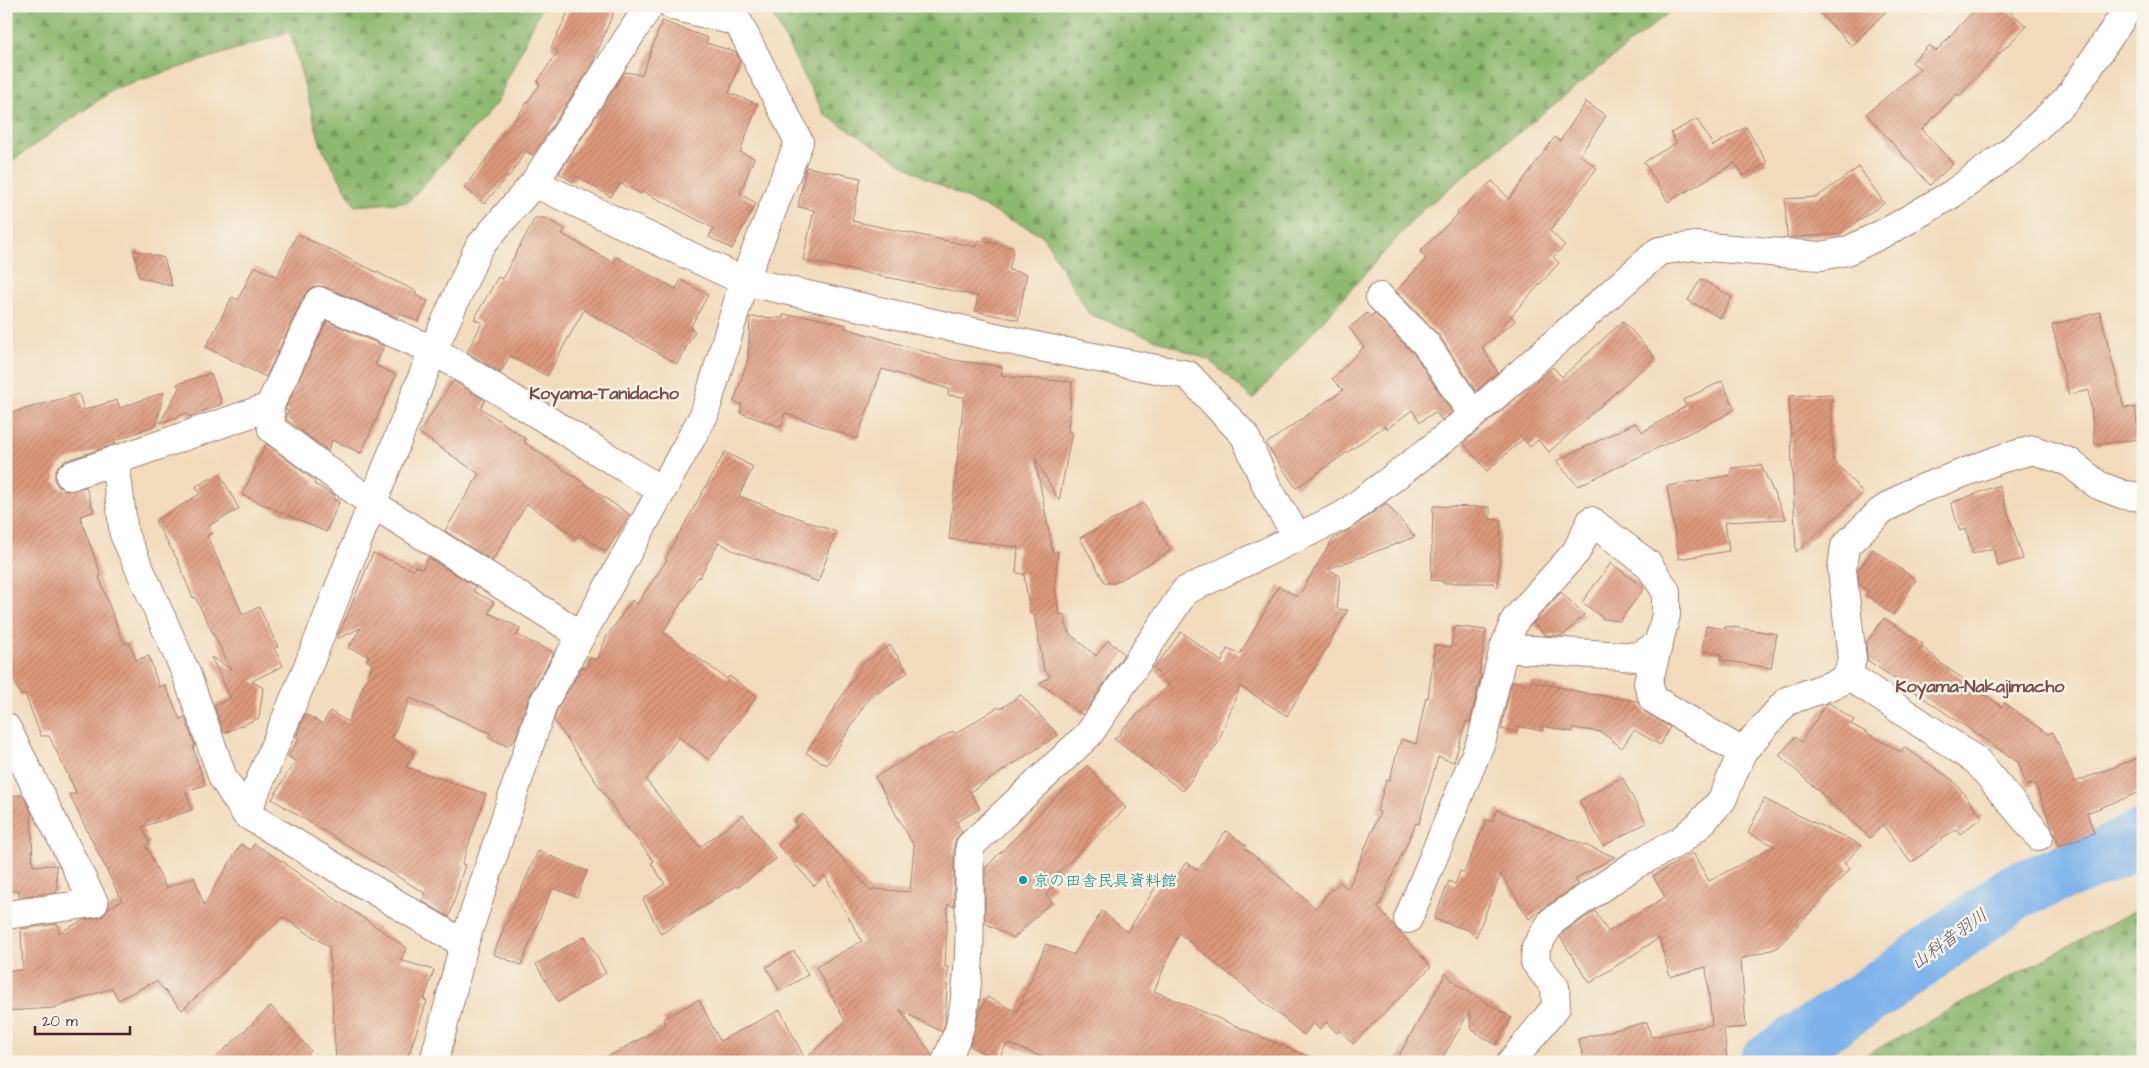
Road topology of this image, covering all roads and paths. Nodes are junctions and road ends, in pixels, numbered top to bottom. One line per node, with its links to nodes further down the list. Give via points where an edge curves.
1 (649, 6): 4 (street)
2 (673, 6): 5 (street, via 738,22 799,142)
3 (2130, 6): 9 (street, via 2068,98 2011,151 1952,194 1892,229 1838,253 1821,256 1695,246 1659,251)
4 (534, 183): 5 (street); 7 (street, via 479,247)
5 (744, 281): 12 (street, via 704,415); 15 (street, via 1040,347 1188,375 1245,436 1267,486)
6 (1380, 297): 9 (street, via 1426,344)
7 (433, 350): 8 (street, via 319,301); 12 (street); 14 (street)
8 (268, 407): 10 (street); 14 (street, via 272,429)
9 (1472, 415): 15 (street, via 1344,515)
10 (115, 460): 11 (street); 23 (street, via 124,534 186,673 223,778)
11 (70, 476)
12 (661, 490): 16 (street)
13 (2143, 497): 19 (street, via 2124,496 2098,486 2069,462 2033,450 1910,493 1880,512 1845,546 1842,569 1852,659)
14 (373, 504): 16 (street); 23 (street)
15 (1297, 536): 29 (street, via 1185,591 1089,734 970,846 966,988 960,1028)
16 (581, 635): 27 (street, via 543,704)
17 (1658, 645): 18 (street, via 1637,656); 18 (street, via 1666,615 1666,590 1648,564 1591,521 1576,552 1515,620); 21 (street, via 1648,683 1653,699)
18 (1504, 648): 26 (street, via 1482,739)
19 (1848, 675): 21 (street, via 1838,683 1787,701); 24 (street, via 1977,761)
20 (6, 727): 22 (street)
21 (1742, 752): 30 (street, via 1722,800 1699,825 1680,841 1636,864 1552,921 1536,947 1535,962 1555,987 1556,1007)
22 (16, 767): 25 (street, via 94,903)
23 (246, 814): 27 (street)
24 (2039, 836)
25 (6, 915)
26 (1408, 919)
27 (464, 944): 28 (street)
28 (434, 1062)
29 (946, 1062)
30 (1511, 1062)

